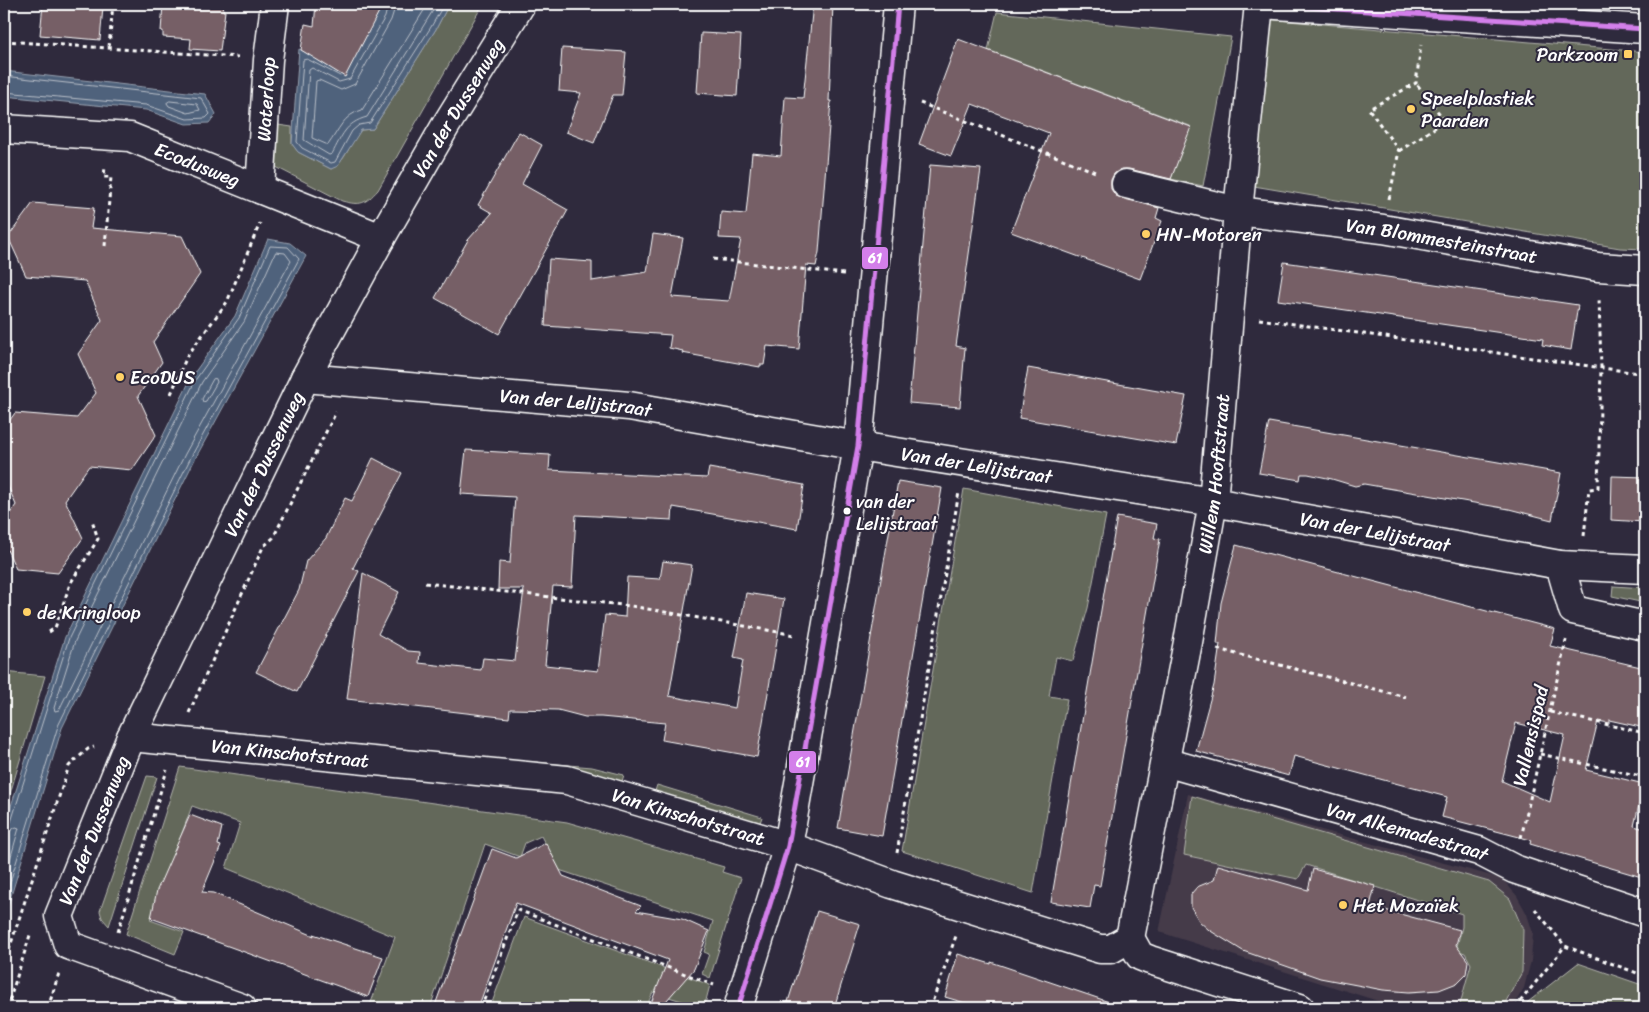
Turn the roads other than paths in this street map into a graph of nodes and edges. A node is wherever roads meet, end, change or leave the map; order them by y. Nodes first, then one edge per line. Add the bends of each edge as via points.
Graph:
1 (522, 4) edge
2 (898, 4) edge
3 (1260, 4) edge
4 (277, 6) edge
5 (1645, 30) edge
6 (4, 129) edge
7 (1126, 184) road end
8 (266, 192) junction
9 (1238, 211) junction
10 (381, 238) junction
11 (1645, 270) edge
12 (305, 378) junction
13 (858, 446) junction
14 (1213, 502) junction
15 (1571, 565) junction
16 (1645, 569) edge
17 (1645, 626) edge
18 (131, 738) junction
19 (1165, 762) junction
20 (788, 846) junction
21 (1645, 913) edge
22 (1130, 938) junction
23 (740, 1002) edge
24 (242, 1008) edge
25 (1300, 1008) edge

1 - 10 street, Van der Dussenweg via 446,125
2 - 13 street
3 - 5 street
3 - 9 street, Willem Hooftstraat
4 - 8 street, Waterloop via 268,60
6 - 8 street, Ecodusweg via 130,137
7 - 9 street, Van Blommesteinstraat
8 - 10 street, Ecodusweg
9 - 11 street, Van Blommesteinstraat via 1383,230 1598,267
9 - 14 street, Willem Hooftstraat
10 - 12 street, Van der Dussenweg
12 - 13 street, Van der Lelijstraat via 629,406
12 - 18 street, Van der Dussenweg
13 - 14 street, Van der Lelijstraat
13 - 20 street
14 - 15 street, Van der Lelijstraat
14 - 19 street, Willem Hooftstraat
15 - 16 street, Van der Lelijstraat
15 - 17 street via 1573,610
18 - 20 street, Van Kinschotstraat via 567,780
18 - 24 street, Van der Dussenweg via 59,916 68,945
19 - 21 street, Van Alkemadestraat via 1479,851 1514,869
19 - 22 street, Willem Hooftstraat
20 - 22 street, Van Kinschotstraat via 892,884 1100,949 1111,949
20 - 23 street
22 - 25 street via 1140,956

